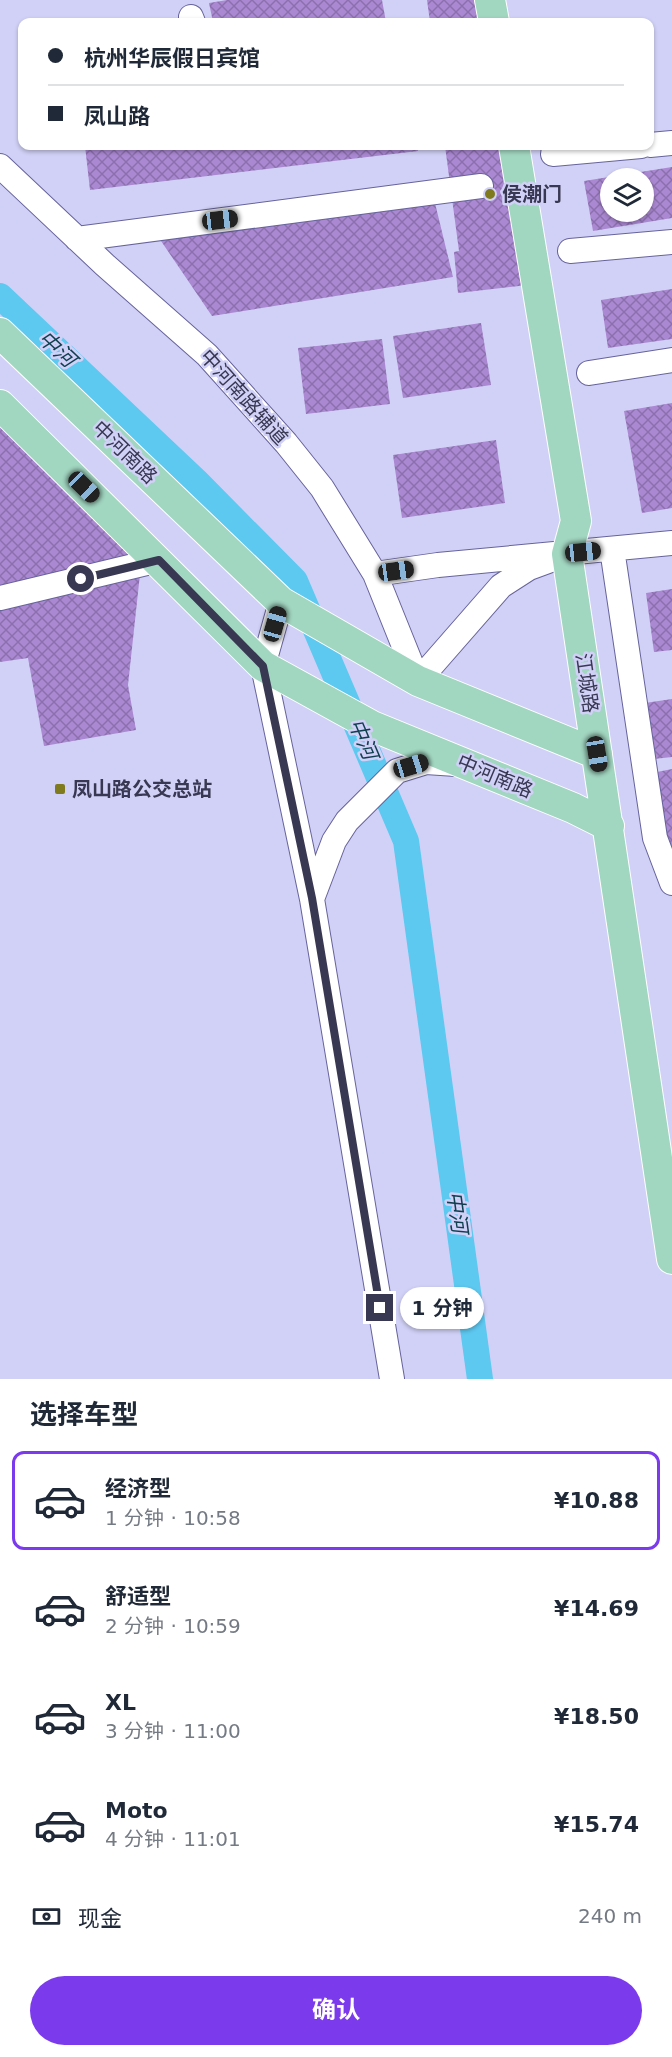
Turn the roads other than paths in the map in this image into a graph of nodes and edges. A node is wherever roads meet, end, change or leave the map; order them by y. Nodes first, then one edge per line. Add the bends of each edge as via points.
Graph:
1 (490, 0) edge
2 (493, 18) edge
3 (672, 143) edge
4 (654, 145) edge
5 (515, 150) edge
6 (598, 150) edge
7 (554, 154) dead end
8 (0, 166) edge
9 (481, 186) dead end
10 (77, 239) junction
11 (672, 242) edge
12 (570, 251) dead end
13 (0, 333) edge
14 (672, 360) edge
15 (589, 373) dead end
16 (0, 405) edge
17 (672, 543) edge
18 (612, 549) junction
19 (567, 554) junction
20 (159, 560) junction
21 (375, 574) junction
22 (0, 598) edge
23 (287, 606) junction
24 (263, 666) junction
25 (418, 681) junction
26 (597, 754) junction
27 (468, 765) junction
28 (609, 826) junction
29 (672, 883) edge
30 (312, 898) junction
31 (672, 1259) edge
32 (392, 1379) edge

1 - 2 main road
3 - 4 street
5 - 19 main road, 江城路 via 576,521
6 - 7 street
8 - 10 street, 中河南路辅道
9 - 10 street
10 - 21 street, 中河南路辅道 via 207,355 245,396 322,488
11 - 12 street
13 - 23 main road, 中河南路
14 - 15 street
16 - 20 main road, 中河南路
17 - 18 street
18 - 19 street
18 - 29 street via 656,838
19 - 21 street
19 - 25 street via 529,568 501,586
19 - 26 main road, 江城路
20 - 22 street
20 - 24 main road, 中河南路
21 - 25 street, 中河南路辅道
23 - 24 street
23 - 25 main road, 中河南路
24 - 27 main road, 中河南路 via 372,726
24 - 30 street
25 - 26 main road, 中河南路
26 - 28 main road, 江城路
27 - 28 main road, 中河南路
27 - 30 street via 426,762 396,771 364,801 334,841
28 - 31 main road, 江城路
30 - 32 street

